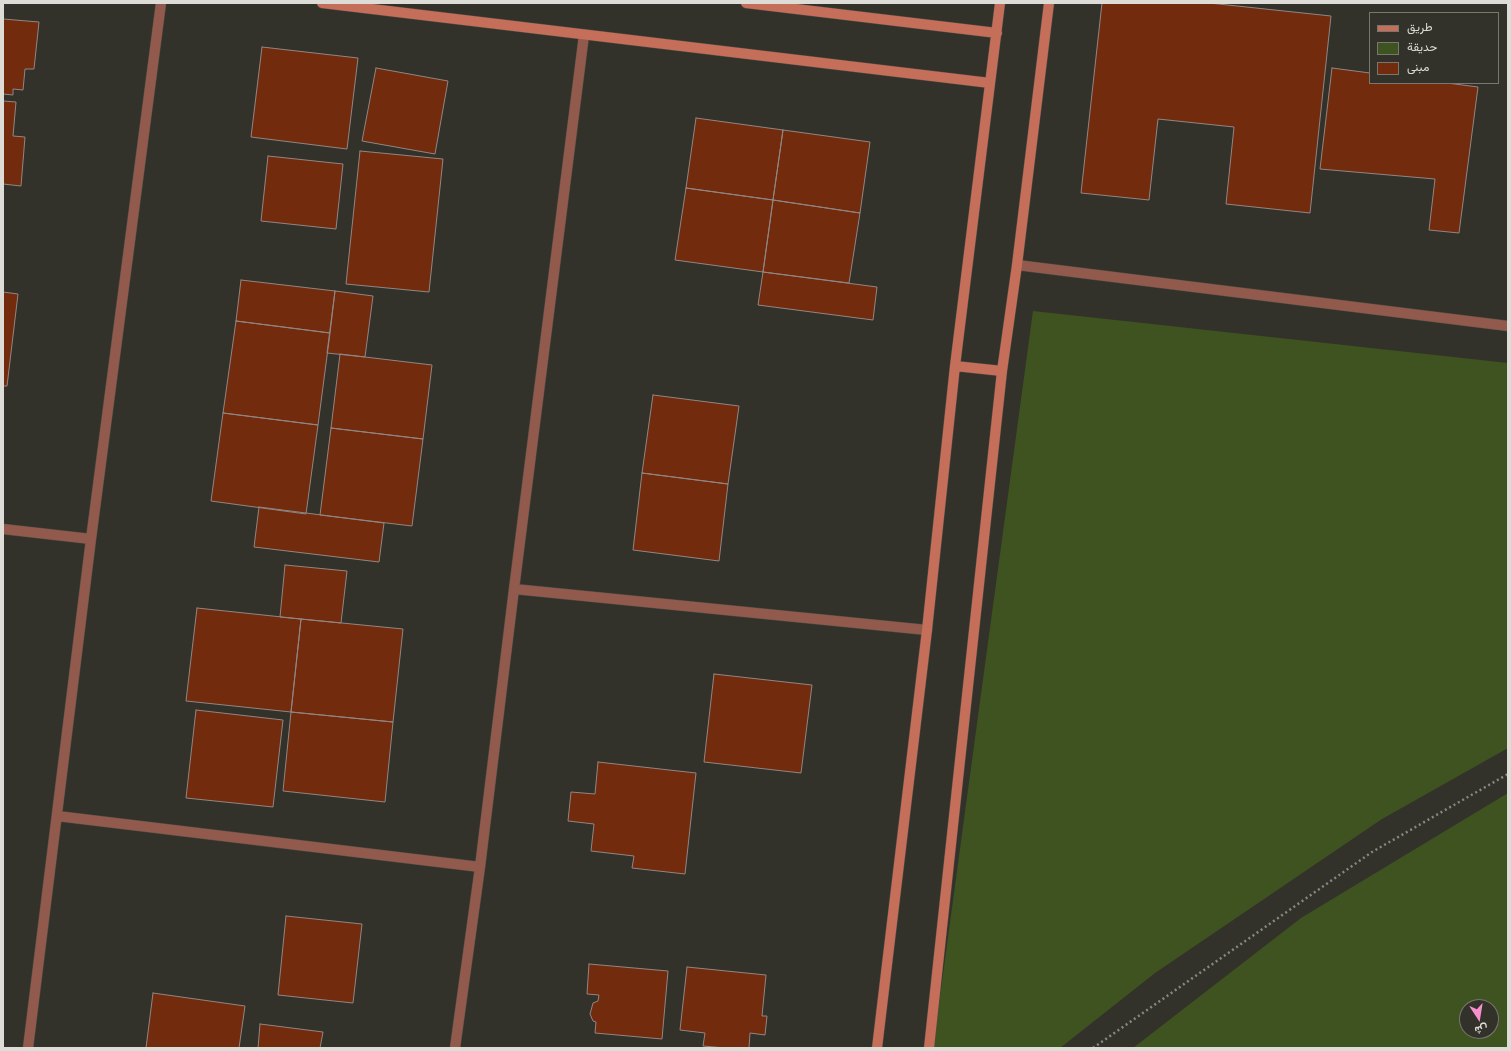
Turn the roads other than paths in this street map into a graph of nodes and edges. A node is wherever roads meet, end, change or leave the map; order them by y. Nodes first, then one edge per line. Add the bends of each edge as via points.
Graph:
1 (162, 3) edge
2 (322, 3) edge
3 (746, 3) edge
4 (1000, 3) edge
5 (1049, 3) edge
6 (374, 6) edge
7 (997, 33) junction
8 (584, 35) junction
9 (990, 83) junction
10 (1017, 265) junction
11 (1508, 326) edge
12 (955, 366) junction
13 (1002, 371) junction
14 (3, 530) edge
15 (91, 539) junction
16 (514, 589) junction
17 (927, 630) junction
18 (57, 816) junction
19 (480, 867) junction
20 (28, 1048) edge
21 (455, 1048) edge
22 (877, 1048) edge
23 (929, 1048) edge

1 - 15 street
2 - 6 street
3 - 7 street
4 - 7 street
5 - 10 street
6 - 8 street
7 - 9 street
8 - 9 street
8 - 16 street
9 - 12 street
10 - 11 street
10 - 13 street
12 - 13 street
12 - 17 street
13 - 23 street
14 - 15 street
15 - 18 street
16 - 17 street
16 - 19 street
17 - 22 street
18 - 19 street
18 - 20 street
19 - 21 street

